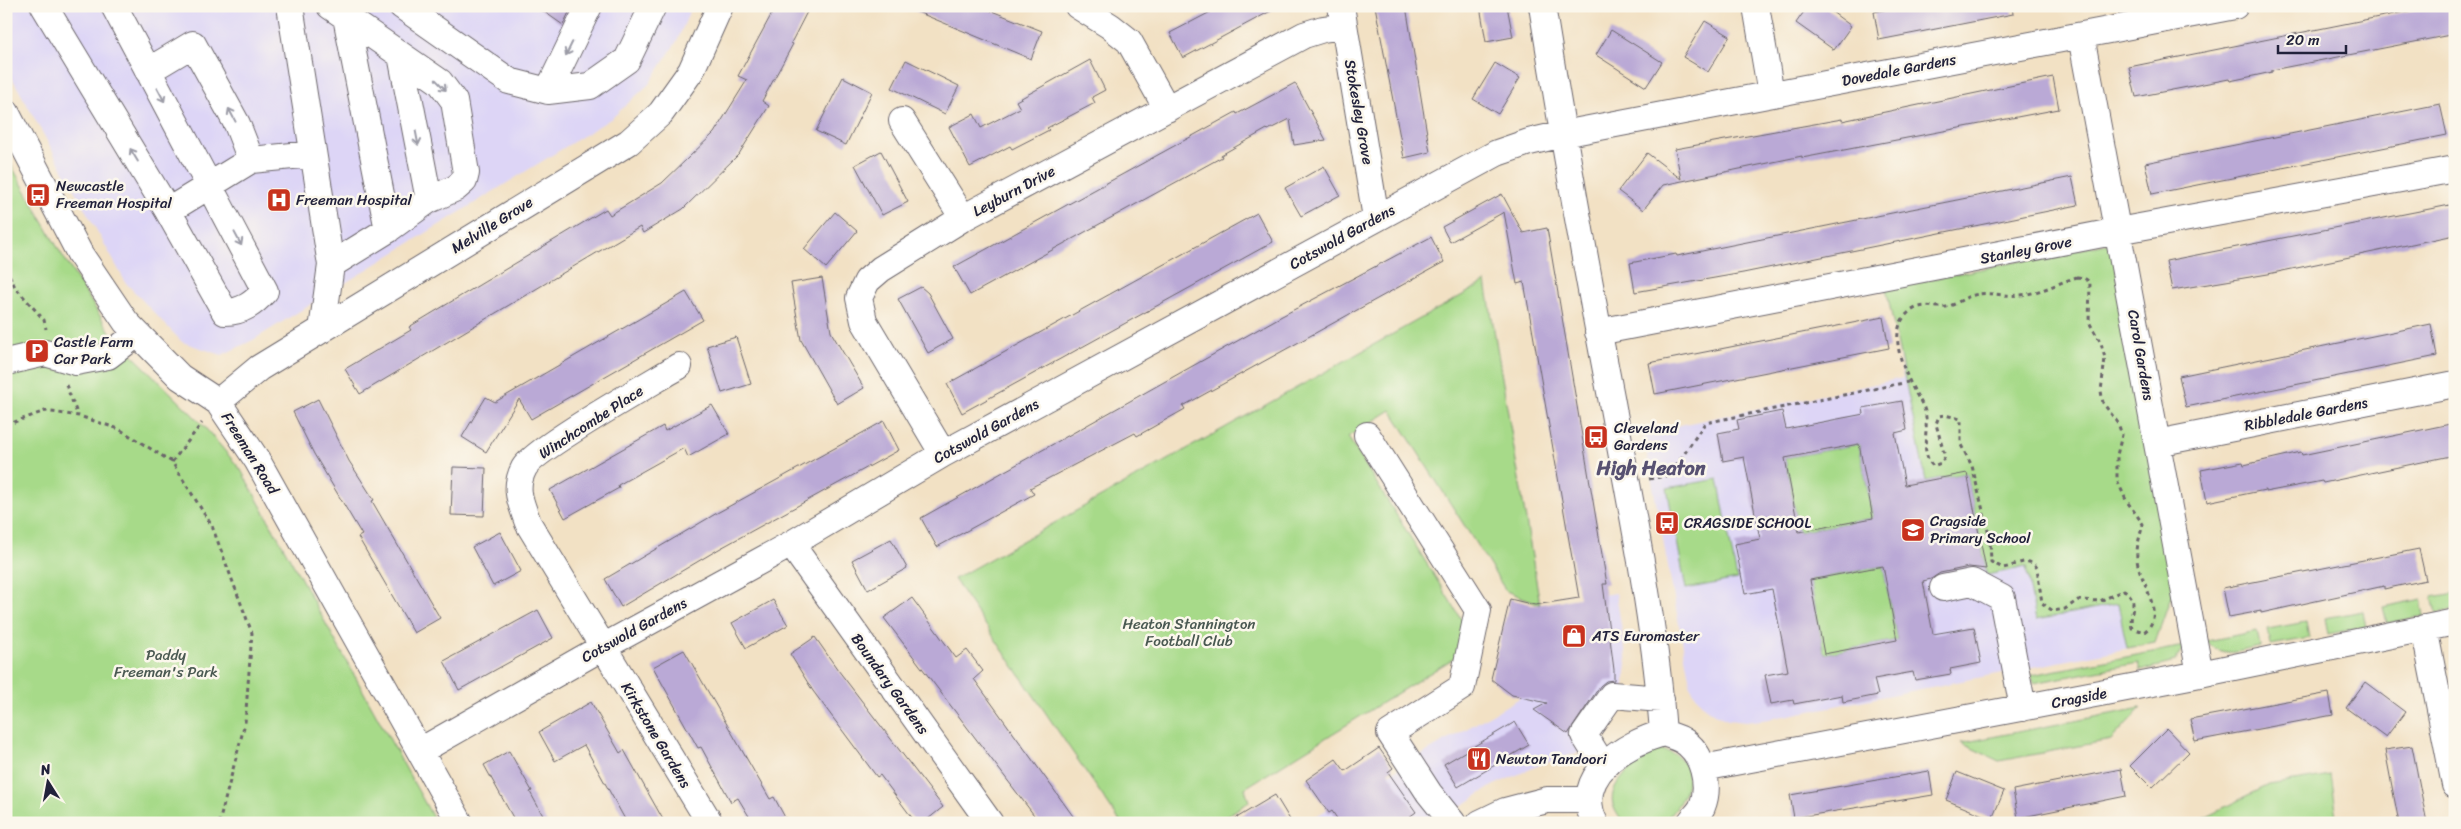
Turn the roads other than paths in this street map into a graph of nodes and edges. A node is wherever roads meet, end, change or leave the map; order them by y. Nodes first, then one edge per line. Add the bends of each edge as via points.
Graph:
1 (44, 6) edge
2 (114, 6) edge
3 (290, 6) edge
4 (402, 6) edge
5 (589, 6) edge
6 (653, 6) edge
7 (720, 6) edge
8 (1078, 6) edge
9 (1542, 6) edge
10 (1756, 6) edge
11 (2235, 6) edge
12 (338, 12) edge
13 (1342, 16) edge
14 (2081, 36) junction
15 (401, 55) junction
16 (148, 71) junction
17 (548, 91) junction
18 (1771, 94) junction
19 (1168, 108) junction
20 (6, 112) edge
21 (902, 121) dead end
22 (1563, 134) junction
23 (313, 154) junction
24 (251, 160) junction
25 (2455, 169) edge
26 (210, 186) junction
27 (429, 200) junction
28 (168, 211) junction
29 (963, 218) junction
30 (1376, 218) junction
31 (388, 230) junction
32 (2118, 231) junction
33 (331, 265) junction
34 (322, 330) junction
35 (1598, 332) junction
36 (137, 334) junction
37 (6, 362) edge
38 (679, 366) dead end
39 (2455, 384) edge
40 (218, 402) junction
41 (1367, 435) dead end
42 (2157, 443) junction
43 (944, 454) junction
44 (791, 544) junction
45 (1943, 588) dead end
46 (2455, 622) edge
47 (2424, 628) junction
48 (603, 647) junction
49 (2200, 674) junction
50 (1661, 699) junction
51 (2024, 708) junction
52 (1663, 733) junction
53 (420, 751) junction
54 (1604, 767) junction
55 (1703, 768) junction
56 (2455, 785) edge
57 (1591, 812) edge
58 (460, 823) edge
59 (710, 823) edge
60 (990, 823) edge
61 (1453, 823) edge
62 (1480, 823) edge
63 (1690, 823) edge

28 -> 1 street
2 - 16 street
3 - 23 street
4 - 17 street via 509,81
5 -> 17 street
6 - 17 street via 627,60 590,86
7 - 34 street, Melville Grove via 691,71 662,113 628,142
8 - 19 street via 1129,41
9 - 22 street
10 - 18 street
11 - 14 street, Dovedale Gardens
12 - 15 street
12 - 31 street
13 - 19 street, Leyburn Drive via 1323,29 1304,35
13 - 30 street, Stokesley Grove
14 - 18 street, Dovedale Gardens
14 - 32 street, Carol Gardens
15 -> 27 street
15 -> 27 street via 440,82 454,101 466,173 464,181
24 -> 16 street via 237,124 193,44
16 -> 26 street
18 - 22 street, Dovedale Gardens
19 - 29 street, Leyburn Drive
20 - 36 street, Freeman Road via 80,254
21 - 29 street
22 - 30 street, Cotswold Gardens via 1497,154
22 - 35 street
23 - 24 street
23 - 33 street
24 - 26 street
25 - 32 street, Stanley Grove
26 - 28 street
26 -> 28 street via 266,291 253,304 236,312 225,312
27 - 31 street
29 - 43 street, Leyburn Drive via 881,269 867,281 859,298 864,321
30 - 43 street, Cotswold Gardens
31 - 33 street
32 - 35 street, Stanley Grove
32 - 42 street, Carol Gardens
33 - 34 street
34 - 40 street, Melville Grove via 260,368
35 - 50 street via 1627,482
36 - 37 street via 108,356 76,362 45,353
36 - 40 street, Freeman Road via 180,377
38 - 48 street, Winchcombe Place via 547,448 525,466 517,492 528,523
39 - 42 street, Ribbledale Gardens
40 - 53 street, Freeman Road via 257,460
41 - 61 street via 1478,610 1462,687 1390,733
42 - 49 street, Carol Gardens
43 - 44 street, Cotswold Gardens
44 - 48 street, Cotswold Gardens
44 - 60 street, Boundary Gardens
45 - 51 street via 1972,582 2002,598
46 - 47 street, Cragside
47 - 49 street, Cragside
47 - 56 street
48 - 53 street, Cotswold Gardens
48 - 59 street, Kirkstone Gardens
49 - 51 street, Cragside
50 - 52 street
50 - 54 street via 1612,695 1584,735
51 - 55 street, Cragside
52 - 54 street via 1633,744
52 - 55 street via 1682,740 1696,752
53 - 58 street, Freeman Road
54 - 57 street via 1592,782
55 - 63 street via 1706,791 1701,808
57 - 62 street via 1547,800 1505,811

